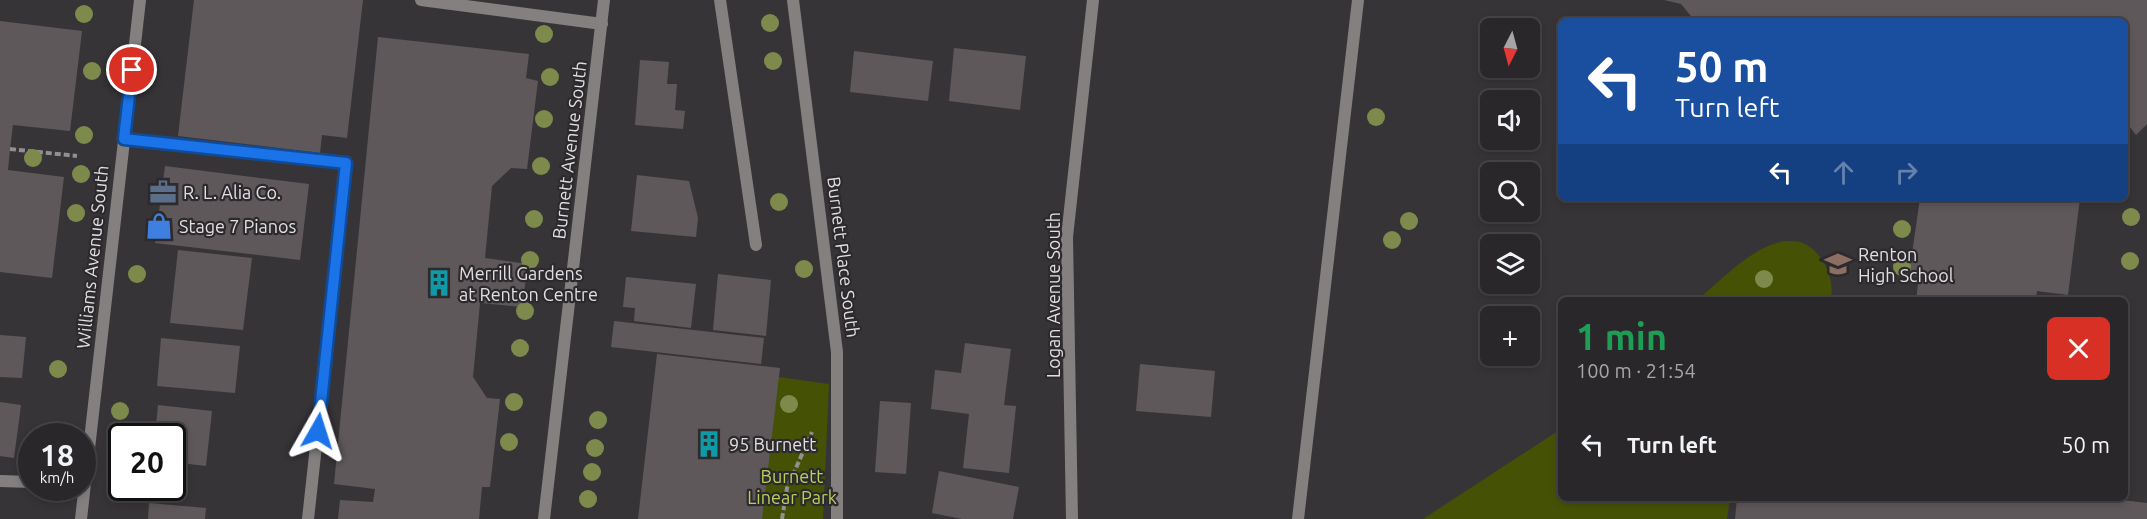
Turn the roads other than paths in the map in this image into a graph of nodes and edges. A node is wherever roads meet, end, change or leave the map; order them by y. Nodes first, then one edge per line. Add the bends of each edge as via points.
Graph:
1 (140, 0) edge
2 (421, 0) edge
3 (604, 0) edge
4 (720, 0) edge
5 (793, 0) edge
6 (1093, 0) edge
7 (1358, 0) edge
8 (602, 24) junction
9 (124, 139) junction
10 (756, 245) dead end
11 (90, 423) edge
12 (0, 481) edge
13 (18, 482) edge
14 (82, 501) edge
15 (81, 519) edge
16 (308, 519) edge
17 (544, 519) edge
18 (837, 519) edge
19 (1072, 519) edge
20 (1298, 519) edge

1 - 9 street, Williams Avenue South
2 - 8 street
3 - 8 street, Burnett Avenue South
4 - 10 street
5 - 18 street, Burnett Place South via 837,352
6 - 19 street, Logan Avenue South via 1067,237
7 - 20 street
8 - 17 street, Burnett Avenue South
9 - 11 street, Williams Avenue South
9 - 16 street via 346,163
12 - 13 street
14 - 15 street, Williams Avenue South

